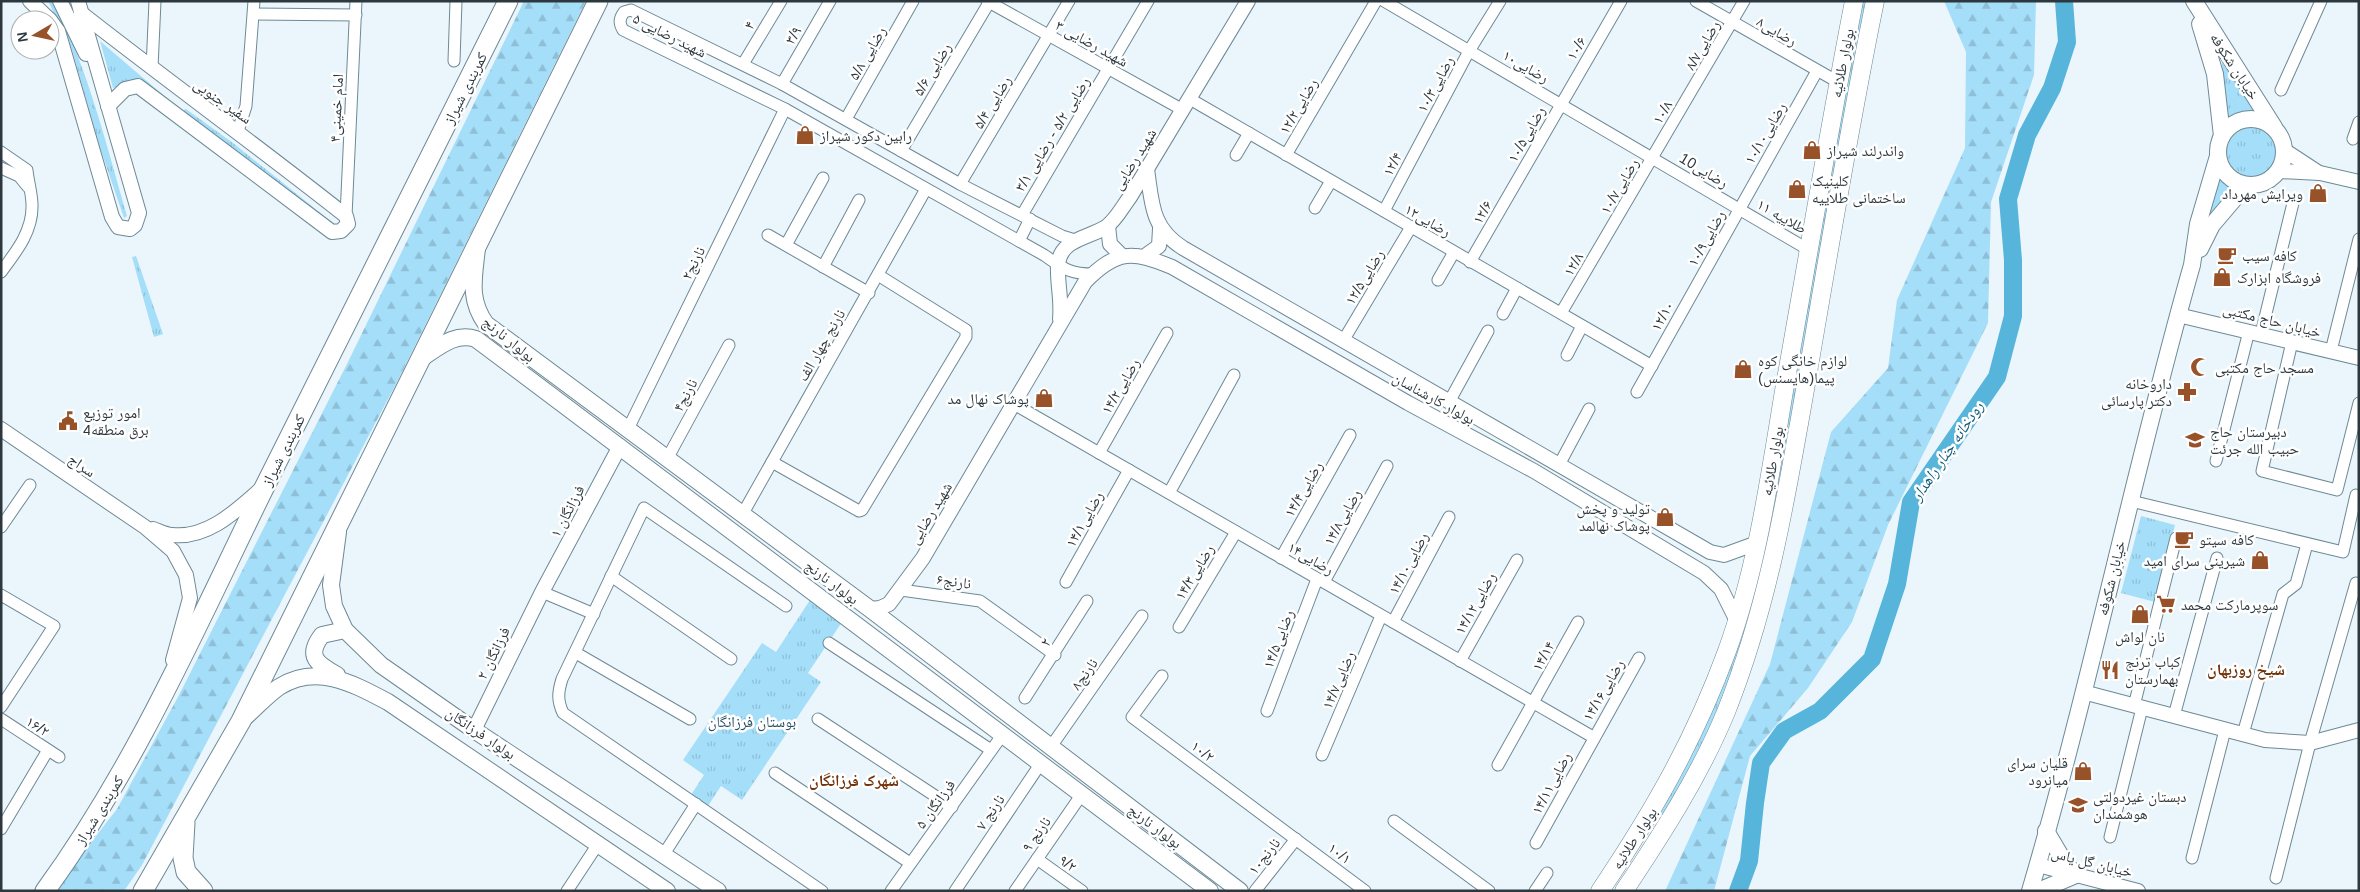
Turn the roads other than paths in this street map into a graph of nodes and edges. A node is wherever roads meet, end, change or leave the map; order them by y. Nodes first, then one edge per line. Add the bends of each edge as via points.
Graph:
1 (30, 1) edge
2 (60, 1) edge
3 (155, 1) edge
4 (254, 1) edge
5 (356, 1) edge
6 (456, 1) edge
7 (508, 1) edge
8 (598, 1) edge
9 (780, 1) edge
10 (830, 1) edge
11 (913, 1) edge
12 (1069, 1) edge
13 (1148, 1) edge
14 (1248, 1) edge
15 (1376, 1) edge
16 (1384, 1) edge
17 (1500, 1) edge
18 (1621, 1) edge
19 (1696, 1) edge
20 (1744, 1) edge
21 (1854, 1) edge
22 (1875, 1) edge
23 (2192, 1) edge
24 (2321, 1) edge
25 (989, 2) edge
26 (80, 7) edge
27 (39, 10) edge
28 (254, 14) junction
29 (356, 15) junction
30 (1733, 22) junction
31 (1049, 36) junction
32 (60, 38) edge
33 (1469, 51) junction
34 (454, 61) dead end
35 (743, 64) junction
36 (152, 68) junction
37 (1109, 69) junction
38 (1817, 72) junction
39 (1697, 82) joint
40 (1838, 82) junction
41 (101, 84) junction
42 (782, 84) junction
43 (2281, 90) dead end
44 (183, 93) junction
45 (1560, 103) junction
46 (1186, 105) junction
47 (108, 106) junction
48 (785, 109) junction
49 (169, 110) junction
50 (846, 119) junction
51 (2359, 122) edge
52 (238, 131) junction
53 (1427, 131) joint
54 (2277, 131) junction
55 (1249, 133) junction
56 (2222, 136) junction
57 (2353, 138) dead end
58 (2284, 150) junction
59 (901, 151) junction
60 (1, 152) edge
61 (1236, 155) dead end
62 (1286, 155) junction
63 (2218, 156) junction
64 (1653, 157) junction
65 (1, 168) edge
66 (1148, 169) junction
67 (2279, 171) junction
68 (2320, 173) junction
69 (822, 178) dead end
70 (1519, 178) joint
71 (1331, 181) junction
72 (2359, 182) edge
73 (960, 184) junction
74 (2246, 185) junction
75 (28, 187) junction
76 (926, 189) junction
77 (1130, 197) junction
78 (859, 200) dead end
79 (2293, 203) dead end
80 (1152, 207) junction
81 (1316, 208) dead end
82 (1739, 209) junction
83 (1384, 211) junction
84 (346, 216) junction
85 (1026, 217) junction
86 (1108, 226) junction
87 (1411, 227) junction
88 (1160, 229) junction
89 (1611, 229) joint
90 (768, 235) dead end
91 (2359, 239) edge
92 (1075, 240) junction
93 (1019, 241) junction
94 (786, 245) junction
95 (477, 248) junction
96 (1183, 248) junction
97 (1809, 250) junction
98 (1454, 252) junction
99 (1122, 256) junction
100 (1145, 256) junction
101 (1470, 262) junction
102 (1058, 265) junction
103 (2192, 265) junction
104 (823, 267) junction
105 (1172, 267) junction
106 (1, 272) edge
107 (1093, 274) junction
108 (878, 276) junction
109 (1438, 280) dead end
110 (1699, 281) joint
111 (1517, 288) junction
112 (868, 293) junction
113 (1561, 313) junction
114 (1503, 314) dead end
115 (2178, 315) junction
116 (1060, 322) junction
117 (486, 324) junction
118 (1582, 326) junction
119 (1488, 331) dead end
120 (2255, 332) junction
121 (1168, 333) dead end
122 (476, 339) junction
123 (1343, 342) junction
124 (2292, 342) junction
125 (729, 345) dead end
126 (2331, 351) junction
127 (1566, 355) dead end
128 (422, 358) junction
129 (2359, 358) edge
130 (1652, 366) junction
131 (1234, 375) dead end
132 (1637, 392) dead end
133 (1449, 402) junction
134 (2359, 403) edge
135 (1014, 404) junction
136 (1589, 409) dead end
137 (628, 429) junction
138 (1, 430) edge
139 (1350, 435) dead end
140 (620, 446) junction
141 (1099, 453) junction
142 (667, 458) junction
143 (2216, 461) dead end
144 (772, 462) junction
145 (1558, 465) junction
146 (1387, 466) dead end
147 (1129, 470) junction
148 (266, 484) junction
149 (30, 485) dead end
150 (1169, 493) junction
151 (2356, 495) dead end
152 (2131, 501) junction
153 (742, 515) junction
154 (1449, 517) dead end
155 (340, 519) junction
156 (145, 526) junction
157 (1, 527) edge
158 (1236, 532) junction
159 (2176, 538) dead end
160 (1757, 543) junction
161 (2307, 544) junction
162 (1710, 552) junction
163 (1281, 558) junction
164 (2217, 558) dead end
165 (1517, 560) dead end
166 (1705, 574) junction
167 (611, 576) junction
168 (1320, 580) junction
169 (1066, 582) dead end
170 (2356, 583) dead end
171 (901, 590) junction
172 (542, 592) junction
173 (1, 594) edge
174 (1087, 601) dead end
175 (786, 606) dead end
176 (870, 610) junction
177 (594, 614) junction
178 (1142, 616) dead end
179 (1381, 616) junction
180 (1737, 621) junction
181 (1393, 622) junction
182 (1578, 622) dead end
183 (1178, 627) dead end
184 (345, 630) junction
185 (829, 643) dead end
186 (576, 653) junction
187 (1055, 654) junction
188 (1639, 658) dead end
189 (731, 659) dead end
190 (1460, 661) junction
191 (1162, 676) dead end
192 (349, 682) junction
193 (2083, 692) junction
194 (1025, 698) dead end
195 (1534, 704) junction
196 (1, 707) edge
197 (2138, 707) junction
198 (1267, 711) dead end
199 (154, 715) junction
200 (2174, 716) junction
201 (1, 719) edge
202 (690, 719) dead end
203 (818, 719) dead end
204 (241, 721) junction
205 (474, 730) junction
206 (2225, 730) junction
207 (2359, 730) edge
208 (1003, 734) junction
209 (2243, 734) junction
210 (1592, 738) junction
211 (2310, 743) junction
212 (1050, 748) junction
213 (48, 750) junction
214 (991, 750) junction
215 (1322, 755) dead end
216 (59, 757) dead end
217 (1041, 764) junction
218 (1498, 765) dead end
219 (776, 773) dead end
220 (1082, 794) junction
221 (696, 804) junction
222 (952, 807) junction
223 (185, 819) junction
224 (1394, 821) dead end
225 (1, 829) edge
226 (1161, 831) junction
227 (2046, 831) junction
228 (2110, 836) dead end
229 (1296, 839) junction
230 (1536, 843) dead end
231 (598, 844) junction
232 (1150, 845) junction
233 (664, 854) junction
234 (2192, 858) dead end
235 (1037, 859) junction
236 (910, 863) junction
237 (1617, 865) junction
238 (2038, 865) junction
239 (1547, 873) dead end
240 (2076, 875) junction
241 (2276, 878) dead end
242 (1628, 884) edge
243 (45, 891) edge
244 (143, 891) edge
245 (204, 891) edge
246 (567, 891) edge
247 (667, 891) edge
248 (718, 891) edge
249 (822, 891) edge
250 (891, 891) edge
251 (955, 891) edge
252 (1015, 891) edge
253 (1082, 891) edge
254 (1210, 891) edge
255 (1240, 891) edge
256 (1255, 891) edge
257 (1365, 891) edge
258 (1489, 891) edge
259 (1535, 891) edge
260 (1600, 891) edge
261 (2030, 891) edge
262 (2038, 891) edge
263 (2138, 891) edge

1 - 27 street
2 - 41 street
3 - 36 street
4 - 28 street
5 - 29 street, امام خمینی۴
6 - 34 street
7 - 148 highway, کمربندی شیراز
8 - 95 highway
9 - 35 street, ۴
10 - 42 street, ۳/۹
11 - 50 street, رضایی ۵/۸
12 - 31 street, رضایی ۵/۴
13 - 37 street, رضایی ۵/۲ - رضایی ۳/۱
14 - 46 street, شهید رضایی
15 - 62 street, رضایی۱۲/۲
16 - 33 street, رضایی۱۰
17 - 33 street, رضایی۱۰/۳
18 - 45 street, ۱۰/۶
19 - 30 street, رضایی۸
20 - 30 street, رضایی۸/۷
21 - 40 main road, بولوار طلائیه
22 - 242 main road, بولوار طلائیه via 1778,544 1757,626 1725,712 1700,767
23 - 54 main road, خیابان شکوفه
23 - 56 main road, خیابان شکوفه via 2215,74
24 - 43 street
25 - 31 street, شهید رضایی ۳
25 - 59 street, رضایی ۵/۶
26 - 36 street, سفیر جنوبی
26 - 41 street
28 - 29 street
28 - 52 street via 246,106
29 - 84 street, امام خمینی۴
30 - 38 street, رضایی۸
30 - 39 street, رضایی۸/۷
31 - 37 street, شهید رضایی ۳
31 - 73 street, رضایی ۵/۴
32 - 47 street via 112,217 118,227 130,229 139,213
33 - 45 street, رضایی۱۰
33 - 53 street, رضایی۱۰/۳
35 - 42 street, شهید رضایی ۵
35 - 48 street, شهید رضایی ۵ via 631,10 621,17 623,30
36 - 44 street, سفیر جنوبی
37 - 46 street, شهید رضایی ۳
37 - 85 street, رضایی ۵/۲ - رضایی ۳/۱
38 - 40 street, رضایی۸
38 - 82 street, رضایی۱۰/۱۰
39 - 64 street, ۱۰/۸
40 - 97 main road, بولوار طلائیه
41 - 47 street
42 - 50 street, شهید رضایی ۵
44 - 49 street
44 - 52 street, سفیر جنوبی
45 - 64 street, رضایی۱۰
45 - 70 street, رضایی۱۰/۵
46 - 55 street, رضایی۱۲
46 - 66 street, شهید رضایی
47 - 49 street via 124,89 138,86
48 - 76 street, شهید رضایی ۵
48 - 137 street, نارنج۲
49 - 84 street via 332,232 341,231 348,224
50 - 59 street, شهید رضایی ۵
51 - 57 street
52 - 84 street, سفیر جنوبی
53 - 83 street, ۱۲/۴
54 - 56 main road via 2264,121 2247,119 2234,124
54 - 58 main road
55 - 61 street
55 - 62 street, رضایی۱۲
56 - 63 main road
58 - 67 main road
58 - 68 street
59 - 73 street, شهید رضایی ۵
60 - 75 street via 26,170
62 - 71 street, رضایی۱۲
63 - 74 main road via 2228,176
63 - 103 main road, خیابان شکوفه via 2198,224
64 - 82 street, رضایی10
64 - 89 street, رضایی۱۰/۷
65 - 75 street via 19,176
66 - 77 street, شهید رضایی
66 - 80 street, بولوار کارشناسان
67 - 68 street
67 - 74 main road via 2265,183
68 - 72 street
69 - 94 street
70 - 101 street, ۱۲/۶
71 - 81 street
71 - 83 street, رضایی۱۲
73 - 85 street, شهید رضایی ۵
74 - 103 main road, خیابان شکوفه via 2212,225
75 - 106 street via 32,203 31,223
76 - 93 street, شهید رضایی ۵
76 - 108 street, نارنج چهار الف
77 - 80 street via 1141,198
77 - 86 street, شهید رضایی
78 - 104 street
79 - 120 street
80 - 88 street, بولوار کارشناسان
82 - 97 street, طلاییه ۱۱
82 - 110 street, رضایی۱۰/۹
83 - 87 street, رضایی۱۲
85 - 92 street, شهید رضایی ۵
85 - 93 street, رضایی ۵/۲ - رضایی ۳/۱
86 - 92 street, شهید رضایی
86 - 99 street via 1110,244
87 - 98 street, رضایی۱۲
87 - 123 street, رضایی۱۲/۵
88 - 96 street, بولوار کارشناسان
88 - 100 street via 1159,246
89 - 113 street, ۱۲/۸
90 - 94 street
91 - 126 street
92 - 102 street, شهید رضایی via 1062,252
93 - 102 street, شهید رضایی ۵
94 - 104 street
95 - 117 main road, بولوار نارنج via 474,297 477,312
95 - 128 highway
96 - 105 street via 1170,253
96 - 123 street, بولوار کارشناسان
97 - 160 main road, بولوار طلائیه
98 - 101 street, رضایی۱۲
98 - 109 street
99 - 100 street, بولوار کارشناسان
99 - 107 street
100 - 105 street, بولوار کارشناسان
101 - 111 street, رضایی۱۲
102 - 107 street, شهید رضایی ۵ via 1076,274
102 - 116 street, شهید رضایی via 1062,301
103 - 115 main road, خیابان شکوفه
104 - 112 street
105 - 166 street, بولوار کارشناسان via 1408,403 1534,471
107 - 116 street, شهید رضایی
108 - 112 street, نارنج چهار الف
108 - 144 street via 966,330 966,337 862,510
110 - 130 street, ۱۲/۱۰
111 - 113 street, رضایی۱۲
111 - 114 street
112 - 144 street, نارنج چهار الف
113 - 118 street, رضایی۱۲
115 - 120 street, خیابان حاج مکتبی
115 - 152 main road, خیابان شکوفه
116 - 135 street, شهید رضایی
117 - 122 main road via 476,326
117 - 137 main road, بولوار نارنج
118 - 127 street
118 - 130 street, رضایی۱۲
119 - 133 street
120 - 124 street, خیابان حاج مکتبی
120 - 143 street
121 - 141 street, رضایی۱۴/۲
122 - 128 main road, بولوار نارنج via 467,336 450,340
122 - 140 main road, بولوار نارنج
123 - 133 street, بولوار کارشناسان
124 - 126 street, خیابان حاج مکتبی
124 - 134 street via 2262,471 2337,490
125 - 142 street, نارنج۴
126 - 129 street, خیابان حاج مکتبی
128 - 155 highway
130 - 132 street, ۱۲/۱۰
131 - 150 street
133 - 145 street, بولوار کارشناسان
135 - 141 street, رضایی۱۴
135 - 171 street, شهید رضایی
136 - 145 street
137 - 142 main road, بولوار نارنج
138 - 156 street, سراج
139 - 163 street, رضایی۱۴/۴
140 - 172 street, فرزانگان ۱
140 - 208 main road, بولوار نارنج
141 - 147 street, رضایی۱۴
142 - 153 main road, بولوار نارنج
144 - 153 street, نارنج چهار الف
145 - 162 street, بولوار کارشناسان
146 - 168 street, رضایی۱۴/۸
147 - 150 street, رضایی۱۴
147 - 169 street, ۱۴/۱رضایی
148 - 156 street via 227,518 208,529 172,536
148 - 199 highway, کمربندی شیراز
149 - 157 street
150 - 158 street, رضایی۱۴
151 - 161 street via 2343,552
152 - 161 street
152 - 193 main road, خیابان شکوفه
153 - 176 main road, بولوار نارنج
154 - 181 street, رضایی۱۴/۱۰
155 - 184 main road, بولوار فرزانگان via 330,586 334,606
155 - 204 highway
156 - 199 street via 163,540 179,561 190,598
158 - 163 street, رضایی۱۴
158 - 183 street, رضایی۱۴/۳
159 - 197 street
160 - 162 street via 1724,554
160 - 180 main road, بولوار طلائیه
161 - 209 street via 2296,584 2283,594
162 - 166 street via 1718,561 1715,568
163 - 168 street, رضایی۱۴
164 - 200 street
165 - 190 street, رضایی۱۴/۱۲
166 - 180 street, بولوار کارشناسان via 1721,589
167 - 175 street via 644,508
167 - 177 street
167 - 189 street
168 - 179 street, رضایی۱۴
168 - 198 street, رضایی۱۴/۵
170 - 211 street
171 - 176 street via 889,604
171 - 187 street, نارنج۶ via 980,601
172 - 177 street
172 - 205 street, فرزانگان ۲
173 - 196 street via 54,626
174 - 187 street, ۲
176 - 212 main road, بولوار نارنج
177 - 186 street
178 - 212 street, نارنج۸
179 - 181 street, رضایی۱۴
179 - 215 street, رضایی۱۴/۷
180 - 237 main road, بولوار طلائیه via 1682,757
181 - 190 street, رضایی۱۴
182 - 195 street, ۱۴/۱۴
184 - 192 main road via 322,635 313,652 321,666
184 - 205 main road, بولوار فرزانگان via 381,665
185 - 214 street
186 - 202 street
186 - 221 street via 558,693 563,713
187 - 194 street, ۲
188 - 210 street, رضایی۱۴/۱۶
190 - 195 street, رضایی۱۴
191 - 229 street, ۱۰/۲ via 1132,717
192 - 204 main road, بولوار فرزانگان via 319,675 301,678 280,687
192 - 231 main road, بولوار فرزانگان via 388,702
193 - 197 street
193 - 227 main road, خیابان شکوفه
195 - 210 street, رضایی۱۴
195 - 218 street, ۱۴/۱۴
197 - 200 street
197 - 228 street
199 - 243 highway, کمربندی شیراز via 113,789
200 - 206 street
201 - 213 street, ۱۶/۲
203 - 222 street
204 - 223 highway
205 - 233 main road, بولوار فرزانگان
206 - 209 street
206 - 234 street
207 - 211 street
208 - 214 street, فرزانگان ۵
208 - 217 main road, بولوار نارنج
209 - 211 street via 2265,740
210 - 230 street, رضایی۱۴/۱۱
211 - 241 street
212 - 226 main road, بولوار نارنج
213 - 216 street, ۱۶/۲
213 - 225 street
214 - 222 street, فرزانگان ۵
217 - 220 main road, بولوار نارنج
217 - 251 street, نارنج ۷
219 - 236 street
220 - 232 main road, بولوار نارنج
220 - 235 street, نارنج ۹
221 - 233 street
221 - 249 street
222 - 236 street, فرزانگان ۵
223 - 244 highway
223 - 245 highway via 183,858 186,872
224 - 258 street
226 - 232 main road
226 - 255 main road, بولوار نارنج
227 - 238 main road, خیابان شکوفه
227 - 240 main road via 2064,863
229 - 256 street, نارنج۱۰
229 - 257 street, ۱۰/۱
231 - 246 street
231 - 247 main road, بولوار فرزانگان
232 - 254 main road, بولوار نارنج
233 - 248 main road, بولوار فرزانگان
235 - 252 street, نارنج ۹
235 - 253 street, ۹/۲
236 - 250 street, فرزانگان ۵
237 - 242 main road
237 - 260 main road, بولوار طلائیه
238 - 240 street, خیابان گل یاس
238 - 261 main road, خیابان شکوفه
239 - 259 street
240 - 262 main road
240 - 263 street, خیابان گل یاس

